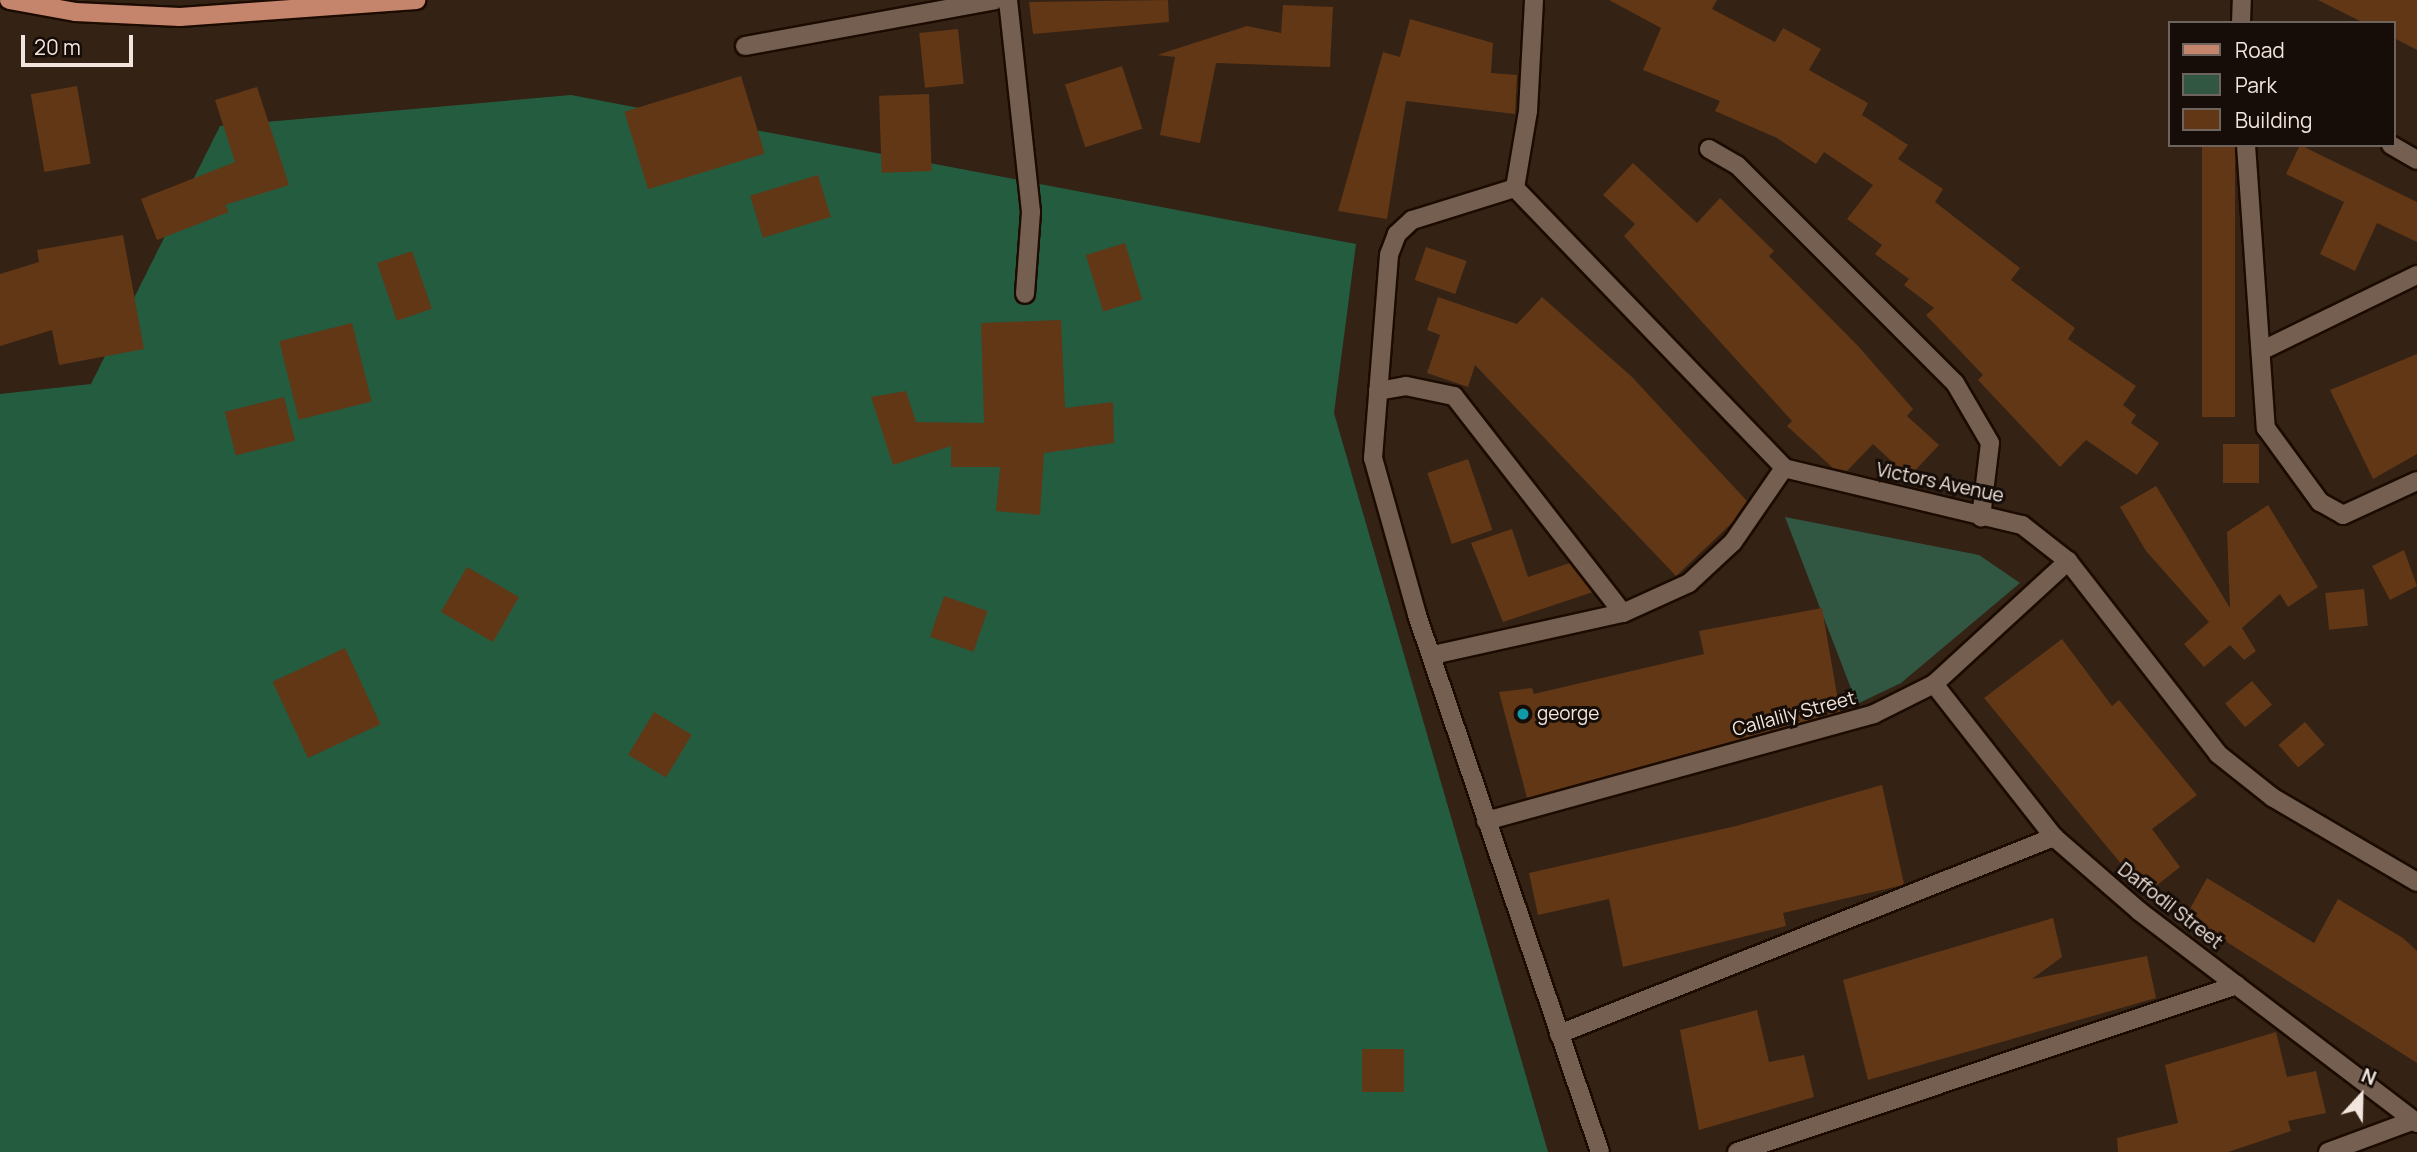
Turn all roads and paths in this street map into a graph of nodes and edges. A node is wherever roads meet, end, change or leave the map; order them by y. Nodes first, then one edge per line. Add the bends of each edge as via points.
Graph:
1 (9, 0) edge
2 (416, 0) edge
3 (995, 0) edge
4 (1008, 0) edge
5 (1534, 0) edge
6 (2242, 0) edge
7 (2241, 21) edge
8 (745, 46) dead end
9 (2246, 147) edge
10 (2394, 147) edge
11 (1709, 149) dead end
12 (2417, 160) edge
13 (1515, 188) junction
14 (2417, 275) edge
15 (1025, 294) dead end
16 (2261, 351) junction
17 (1378, 391) junction
18 (1784, 468) junction
19 (2417, 481) edge
20 (1981, 517) junction
21 (2068, 561) junction
22 (1623, 613) junction
23 (1433, 654) junction
24 (1934, 684) junction
25 (1486, 821) junction
26 (2053, 837) junction
27 (2417, 881) edge
28 (2237, 985) junction
29 (1559, 1034) junction
30 (2415, 1122) edge
31 (1600, 1152) edge
32 (1737, 1152) edge
33 (2328, 1152) edge

1 - 2 main road via 75,12 180,17
3 - 8 street
4 - 15 street via 1031,212
5 - 13 street via 1528,111
6 - 7 street
9 - 16 street
10 - 12 street
11 - 20 street via 1747,175 1955,383 1990,443
13 - 17 street via 1412,220 1397,234 1389,254
13 - 18 street
14 - 16 street
16 - 19 street via 2266,428 2320,502 2343,516
17 - 22 street via 1406,386 1454,396
17 - 23 street via 1373,458
18 - 20 street, Victors Avenue
18 - 22 street via 1733,542 1689,583
20 - 21 street, Victors Avenue via 2022,525
21 - 24 street, Callalily Street
21 - 27 street, Victors Avenue via 2218,754 2272,797
22 - 23 street
23 - 25 street
24 - 25 street, Callalily Street via 1874,714
24 - 26 street, Daffodil Street
25 - 29 street
26 - 28 street, Daffodil Street
26 - 29 street
28 - 30 street, Daffodil Street
28 - 32 street
29 - 31 street
30 - 33 street

